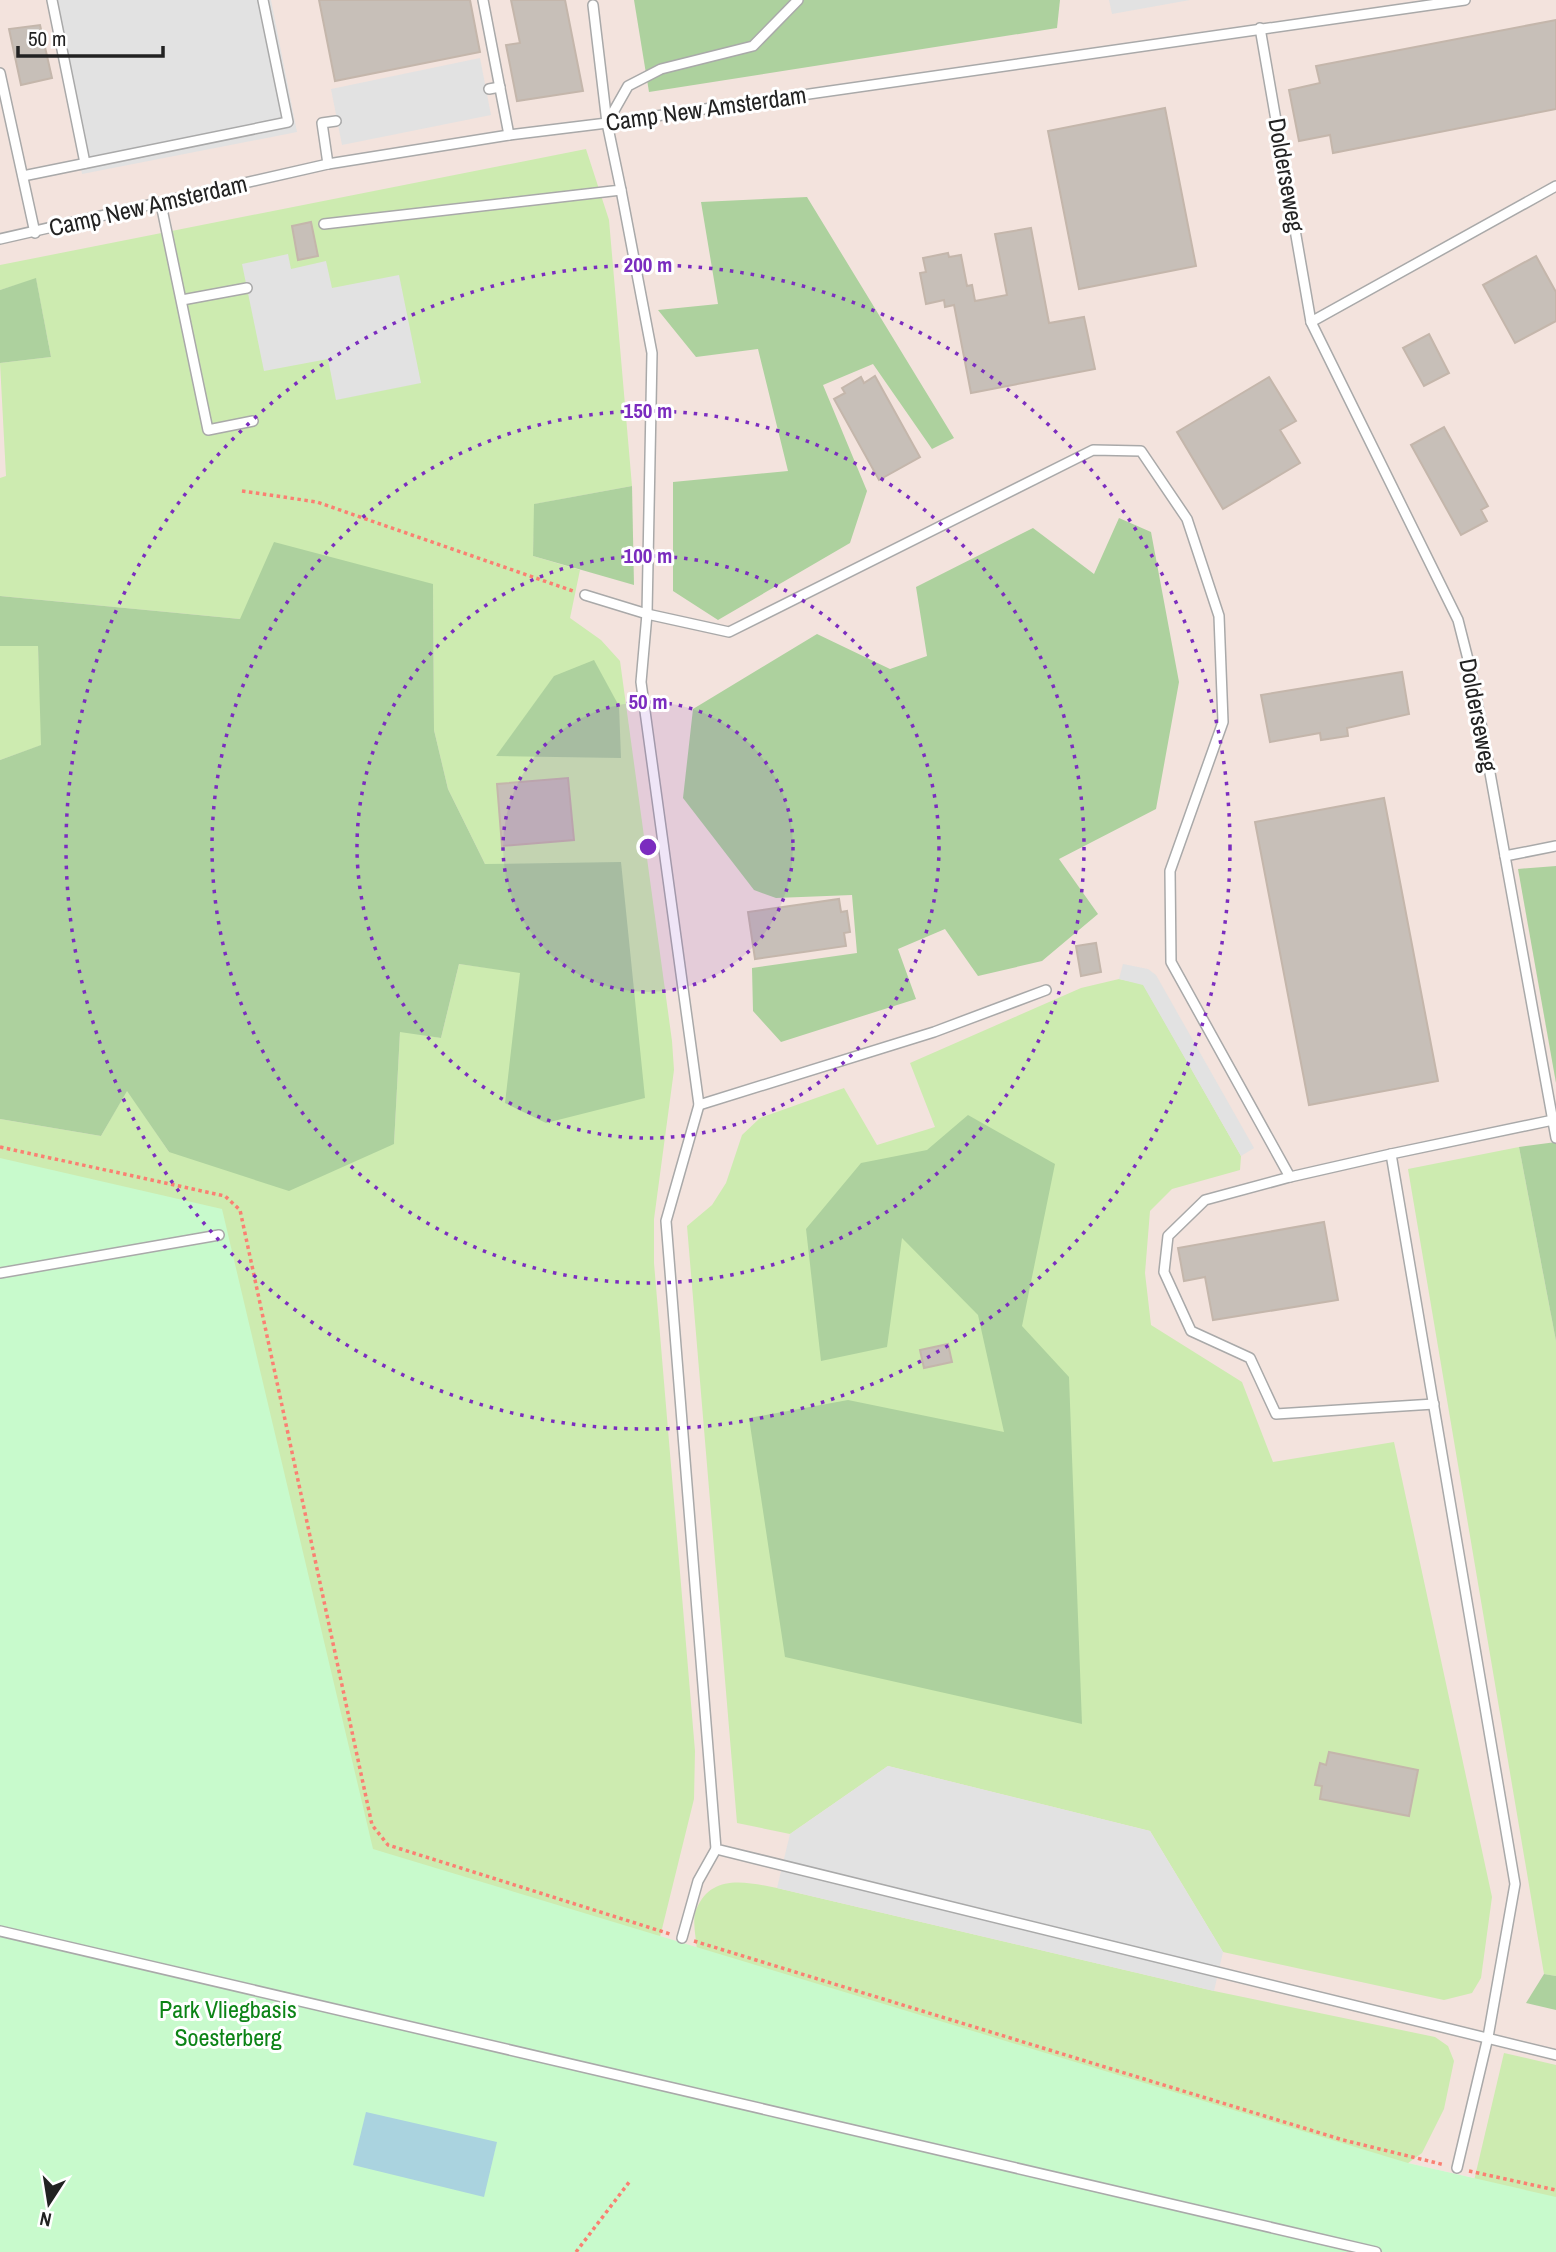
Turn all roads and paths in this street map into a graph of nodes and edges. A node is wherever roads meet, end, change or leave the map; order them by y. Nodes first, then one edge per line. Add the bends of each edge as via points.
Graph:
1 (52, 0) edge
2 (263, 0) edge
3 (483, 0) edge
4 (798, 0) edge
5 (1465, 0) edge
6 (1417, 3) edge
7 (593, 5) dead end
8 (1260, 28) junction
9 (0, 73) edge
10 (500, 87) junction
11 (489, 89) dead end
12 (336, 121) dead end
13 (607, 123) junction
14 (509, 135) junction
15 (85, 163) junction
16 (328, 164) junction
17 (23, 176) junction
18 (1556, 186) edge
19 (621, 190) junction
20 (161, 204) junction
21 (324, 224) dead end
22 (36, 233) junction
23 (0, 239) edge
24 (247, 288) dead end
25 (182, 300) junction
26 (1311, 322) junction
27 (253, 421) dead end
28 (242, 491) dead end
29 (585, 595) joint
30 (647, 614) junction
31 (1556, 846) edge
32 (1505, 856) junction
33 (1046, 990) dead end
34 (699, 1105) junction
35 (1553, 1121) junction
36 (1556, 1138) edge
37 (0, 1147) edge
38 (1391, 1154) junction
39 (1290, 1177) junction
40 (219, 1235) dead end
41 (0, 1273) edge
42 (1434, 1404) junction
43 (716, 1849) junction
44 (0, 1931) edge
45 (682, 1938) junction
46 (1488, 2037) junction
47 (1556, 2055) edge
48 (1457, 2168) junction
49 (630, 2181) dead end
50 (1556, 2190) edge
51 (576, 2252) edge
52 (1376, 2252) edge

1 - 15 lane
2 - 15 lane via 288,122
3 - 10 lane
4 - 13 lane via 753,46 661,69 628,86
5 - 6 lane, Camp New Amsterdam
6 - 8 lane, Camp New Amsterdam
7 - 13 lane
8 - 13 lane, Camp New Amsterdam
8 - 26 lane, Dolderseweg
9 - 17 lane
10 - 11 lane
10 - 14 lane
12 - 16 lane via 322,123
13 - 14 lane, Camp New Amsterdam
13 - 19 lane
14 - 16 lane, Camp New Amsterdam
15 - 17 lane
16 - 20 lane, Camp New Amsterdam
17 - 22 lane
18 - 26 lane
19 - 21 lane
19 - 30 lane via 652,353
20 - 22 lane, Camp New Amsterdam
20 - 25 lane
22 - 23 lane, Camp New Amsterdam
24 - 25 lane
25 - 27 lane via 208,430
26 - 32 lane, Dolderseweg via 1458,620
28 - 29 path via 317,502
29 - 30 lane
30 - 34 lane via 641,682
30 - 39 lane via 729,632 1093,450 1141,451 1187,519 1219,616 1223,722 1170,871 1171,962
31 - 32 lane
32 - 35 lane, Dolderseweg
33 - 34 lane via 934,1032
34 - 43 lane via 666,1221
35 - 36 lane, Dolderseweg
35 - 38 lane
37 - 45 path via 225,1196 240,1210 372,1825 388,1845
38 - 39 lane
38 - 42 lane
39 - 42 lane via 1205,1200 1168,1236 1164,1272 1191,1331 1250,1358 1276,1414
40 - 41 lane
42 - 46 lane via 1516,1884
43 - 45 lane via 698,1881
43 - 46 lane
44 - 52 lane
45 - 48 path via 1343,2140
46 - 47 lane
46 - 48 lane
48 - 50 path
49 - 51 path

